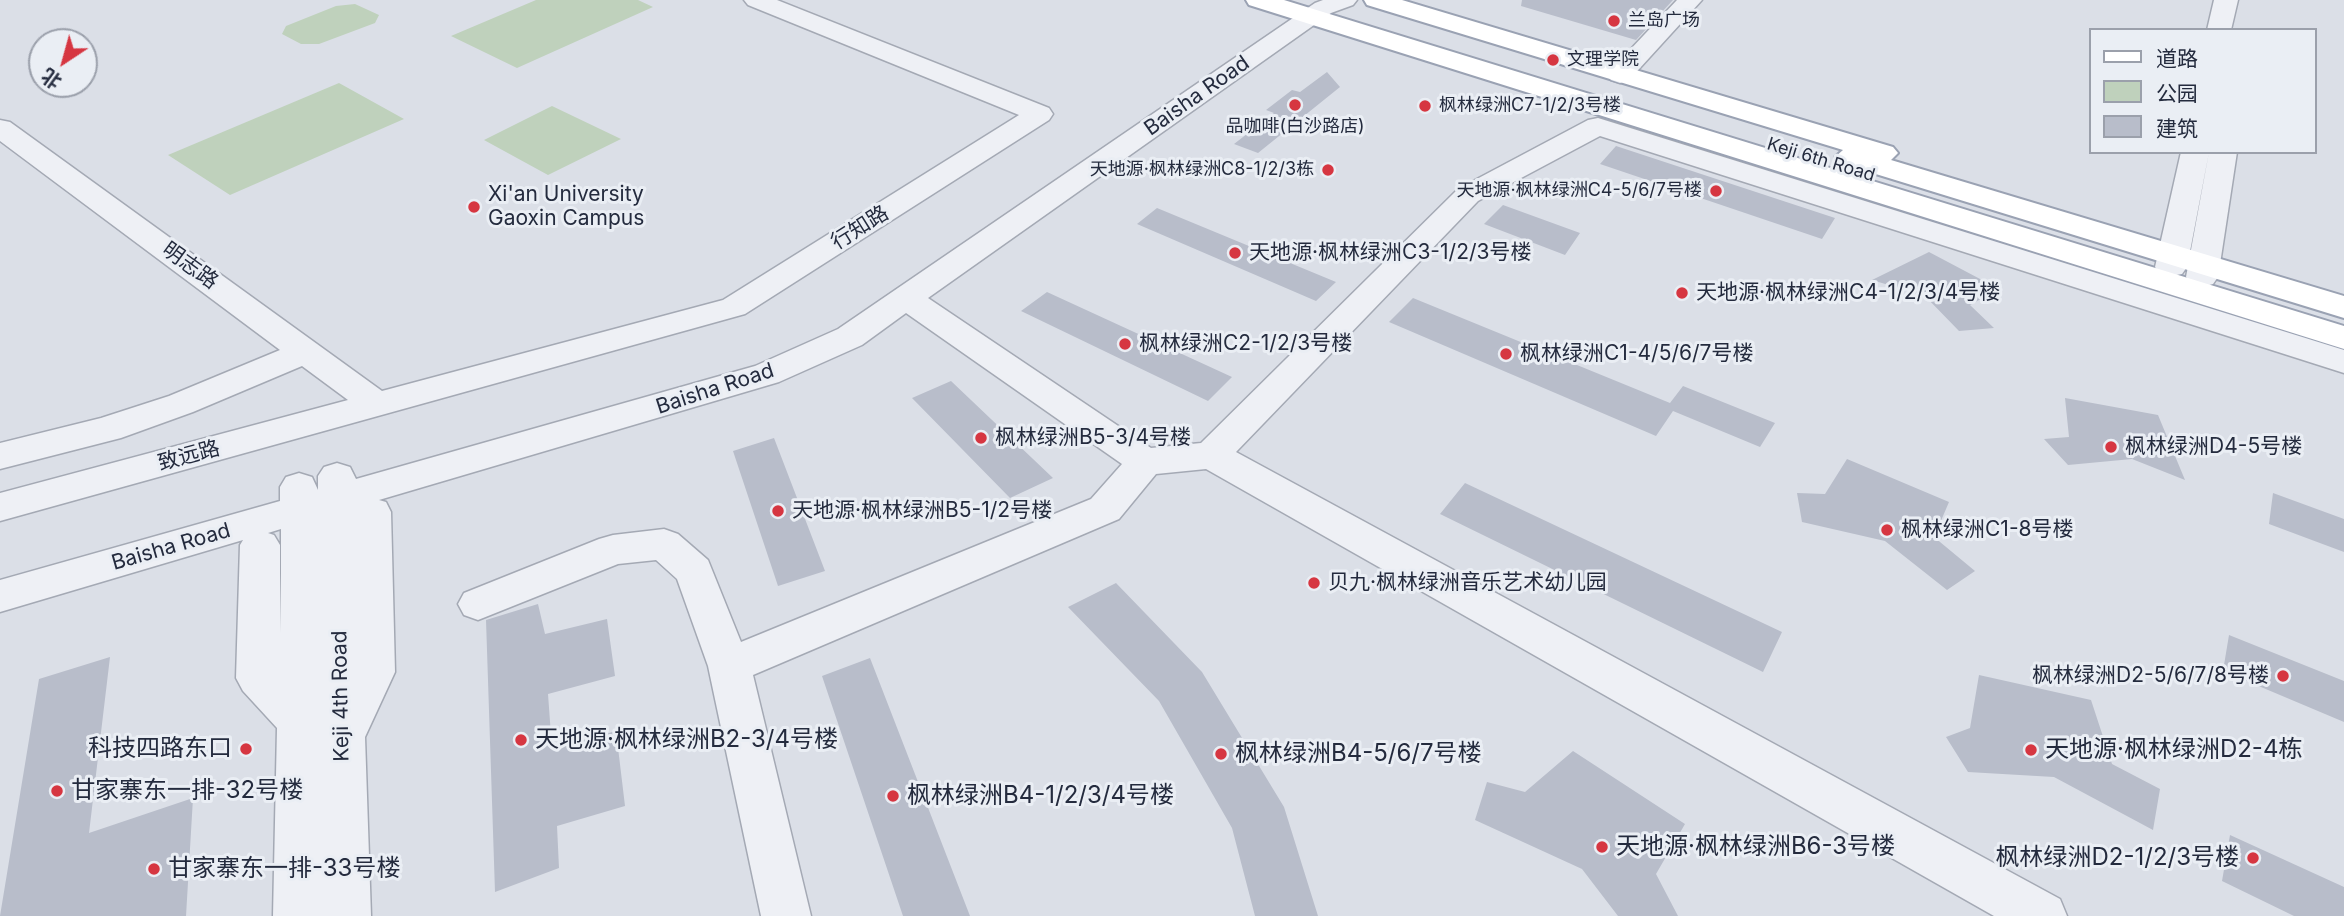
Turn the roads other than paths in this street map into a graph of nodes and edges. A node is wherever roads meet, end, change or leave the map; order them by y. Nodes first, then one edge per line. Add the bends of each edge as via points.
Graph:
1 (756, 0) edge
2 (1376, 0) edge
3 (1690, 0) edge
4 (2226, 0) edge
5 (2248, 0) edge
6 (1309, 4) edge
7 (2219, 28) edge
8 (2242, 28) edge
9 (1620, 75) junction
10 (0, 128) edge
11 (2195, 154) edge
12 (2223, 154) edge
13 (2174, 254) junction
14 (2205, 264) junction
15 (2344, 291) edge
16 (907, 299) junction
17 (2344, 307) edge
18 (2344, 321) edge
19 (2344, 338) edge
20 (305, 352) junction
21 (2344, 362) edge
22 (378, 405) junction
23 (1211, 455) junction
24 (0, 456) edge
25 (1145, 462) junction
26 (326, 506) junction
27 (0, 507) edge
28 (260, 545) junction
29 (0, 570) edge
30 (0, 596) edge
31 (478, 604) dead end
32 (0, 616) edge
33 (729, 666) junction
34 (300, 722) junction
35 (298, 916) edge
36 (346, 916) edge
37 (786, 916) edge
38 (2042, 916) edge

1 - 22 street, 行知路 via 1040,114 734,307
2 - 9 main road
3 - 9 street
4 - 7 street
5 - 8 street
6 - 13 main road, Keji 6th Road
6 - 16 street, Baisha Road
6 - 19 main road
6 - 26 street, Baisha Road via 1224,46 1175,90 848,318 761,357
9 - 13 main road
10 - 20 street, 明志路
11 - 13 street
12 - 14 street
13 - 14 main road, Keji 6th Road
14 - 15 main road
14 - 17 main road, Keji 6th Road
14 - 18 main road, Keji 6th Road
16 - 25 street
16 - 26 street, Baisha Road via 850,337 767,374 673,403 557,457
20 - 22 street, 明志路
20 - 24 street via 108,429
21 - 23 street via 1598,126 1468,195
22 - 27 street, 致远路
23 - 25 street
23 - 38 street
25 - 33 street via 1105,509
26 - 28 street
26 - 29 street, Baisha Road
26 - 30 street, Baisha Road
26 - 34 street, Keji 4th Road
26 - 36 street, Keji 4th Road via 342,738
28 - 32 street
28 - 34 street via 258,678
31 - 33 street via 612,551 664,544 694,571
33 - 37 street
34 - 35 street, Keji 4th Road

